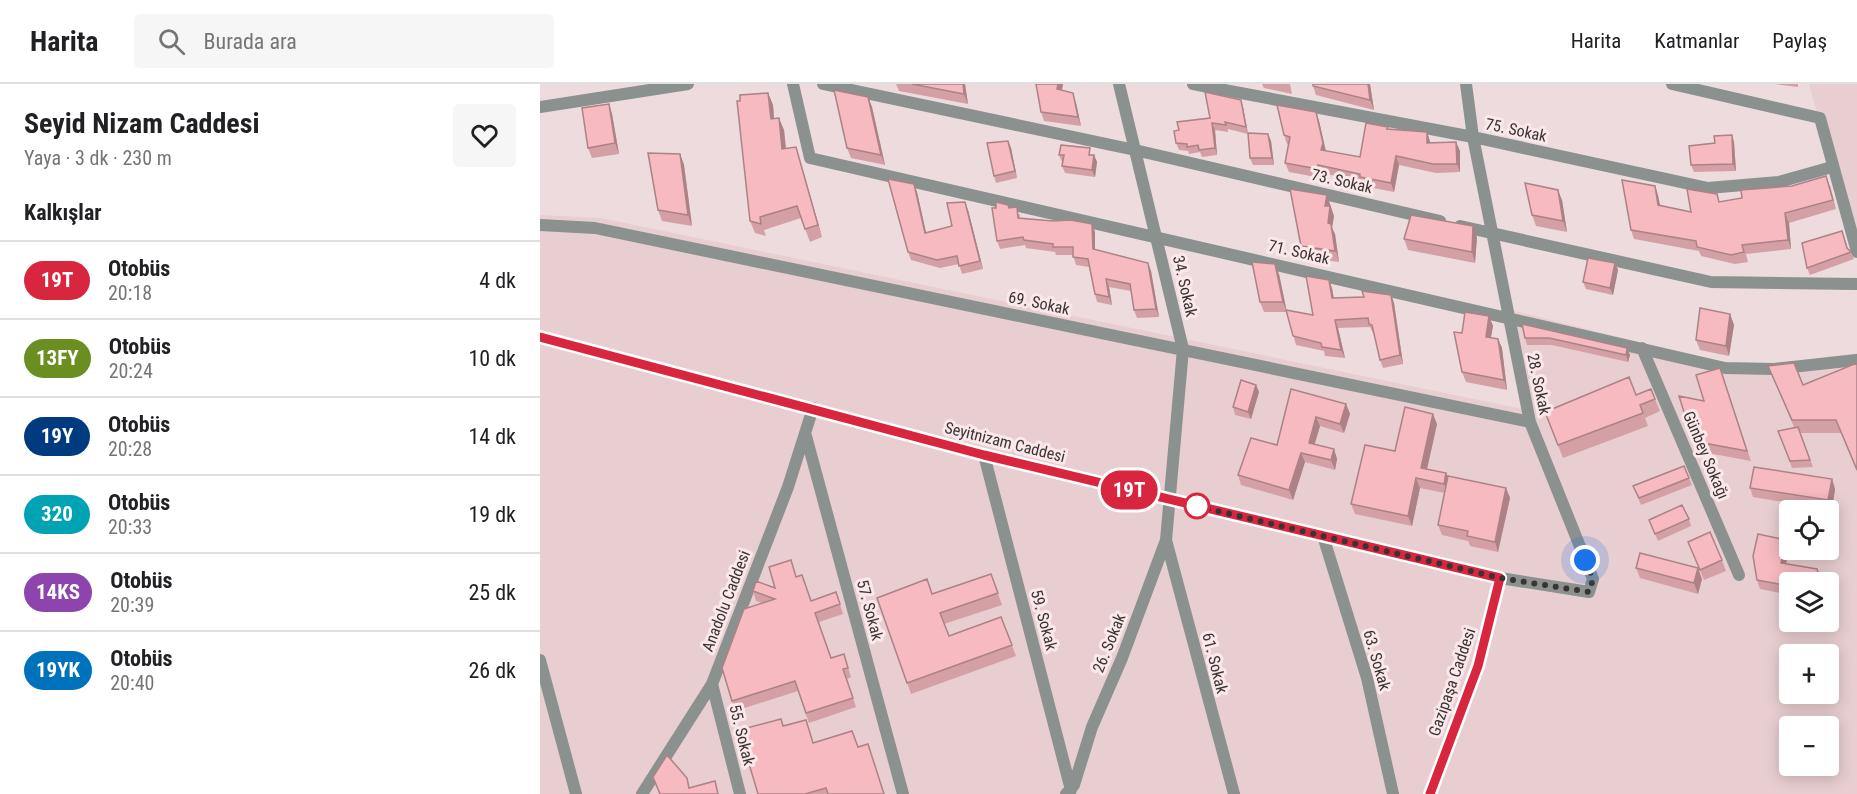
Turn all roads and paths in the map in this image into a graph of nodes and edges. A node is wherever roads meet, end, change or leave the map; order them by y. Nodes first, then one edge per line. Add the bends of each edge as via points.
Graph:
1 (688, 84) edge
2 (793, 84) edge
3 (823, 84) edge
4 (1119, 84) edge
5 (1193, 84) edge
6 (1466, 84) edge
7 (1672, 84) edge
8 (1700, 87) edge
9 (540, 107) edge
10 (1473, 137) junction
11 (1135, 150) junction
12 (1832, 167) junction
13 (540, 225) edge
14 (1492, 233) junction
15 (1156, 236) junction
16 (1857, 252) edge
17 (1857, 284) edge
18 (1508, 317) junction
19 (540, 337) edge
20 (1642, 348) junction
21 (1183, 349) junction
22 (1857, 360) edge
23 (813, 408) junction
24 (1530, 422) junction
25 (806, 435) junction
26 (984, 455) junction
27 (1171, 500) junction
28 (1323, 536) junction
29 (1166, 540) junction
30 (1738, 575) dead end
31 (1500, 578) junction
32 (540, 660) edge
33 (712, 684) junction
34 (1069, 792) edge
35 (576, 794) edge
36 (642, 794) edge
37 (740, 794) edge
38 (903, 794) edge
39 (1234, 794) edge
40 (1393, 794) edge
41 (1430, 794) edge

1 - 9 street
2 - 15 street, 71. Sokak via 810,158
3 - 11 street, 73. Sokak
4 - 11 street, 34. Sokak
5 - 10 street, 75. Sokak
6 - 10 street, 28. Sokak
7 - 8 street
8 - 12 street via 1820,118
10 - 12 street, 75. Sokak via 1708,189 1779,182
10 - 14 street, 28. Sokak
11 - 14 street, 73. Sokak
11 - 15 street, 34. Sokak
12 - 16 street
13 - 21 street, 69. Sokak via 595,228
14 - 17 street, 73. Sokak via 1712,282
14 - 18 street, 28. Sokak
15 - 18 street, 71. Sokak
15 - 21 street, 34. Sokak
18 - 20 street, 71. Sokak
18 - 24 street, 28. Sokak
19 - 23 street, Seyitnizam Caddesi
20 - 22 street, 71. Sokak via 1725,368 1774,369
20 - 30 street, Günbey Sokağı
21 - 24 street, 69. Sokak
21 - 27 street, 34. Sokak
23 - 25 street, Anadolu Caddesi
23 - 26 street, Seyitnizam Caddesi
24 - 31 street, 28. Sokak via 1593,579 1589,592
25 - 33 street, Anadolu Caddesi
25 - 38 street, 57. Sokak
26 - 27 street, Seyitnizam Caddesi
26 - 34 street, 59. Sokak
27 - 28 street, Seyitnizam Caddesi
27 - 29 street, 26. Sokak
28 - 31 street, Seyitnizam Caddesi
28 - 40 street, 63. Sokak via 1367,678
29 - 34 street, 26. Sokak
29 - 39 street, 61. Sokak
31 - 41 street, Gazipaşa Caddesi via 1478,666
32 - 35 street
33 - 36 street, Anadolu Caddesi
33 - 37 street, 55. Sokak

